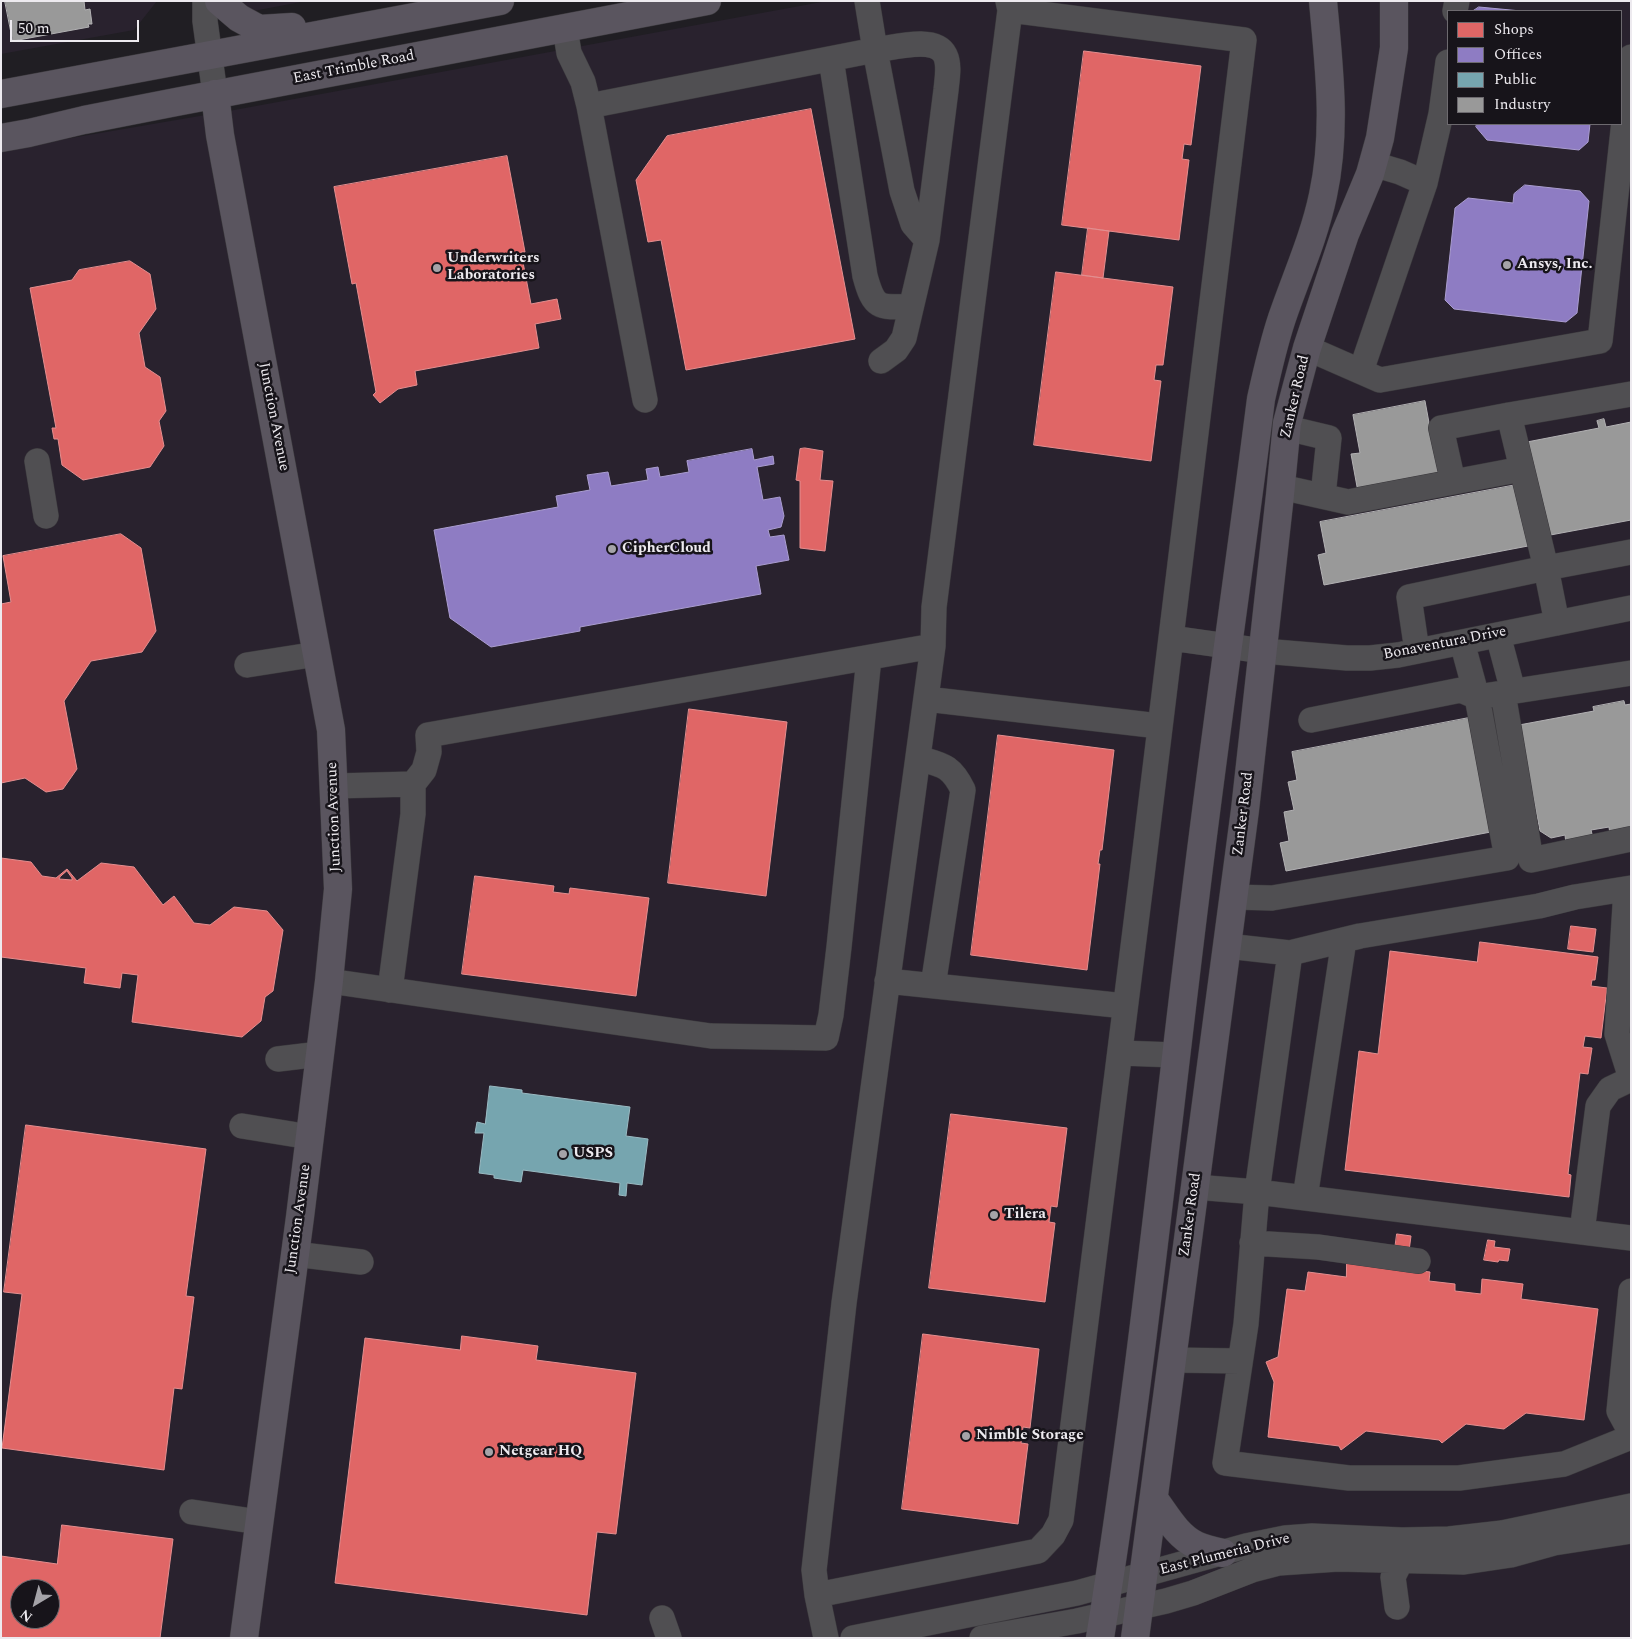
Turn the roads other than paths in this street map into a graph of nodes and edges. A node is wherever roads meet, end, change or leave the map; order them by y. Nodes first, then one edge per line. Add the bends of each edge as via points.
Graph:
1 (205, 1) edge
2 (219, 1) edge
3 (500, 1) edge
4 (707, 1) edge
5 (867, 1) edge
6 (1323, 1) edge
7 (1394, 1) edge
8 (1009, 6) edge
9 (410, 18) junction
10 (565, 28) junction
11 (875, 50) junction
12 (210, 55) junction
13 (1631, 57) edge
14 (831, 59) junction
15 (1447, 69) edge
16 (1, 94) edge
17 (215, 94) junction
18 (588, 106) junction
19 (1, 138) edge
20 (1373, 164) junction
21 (1425, 183) junction
22 (927, 240) junction
23 (911, 306) junction
24 (1307, 348) junction
25 (881, 360) dead end
26 (1361, 371) junction
27 (1631, 394) edge
28 (645, 400) dead end
29 (1509, 415) junction
30 (1287, 428) junction
31 (36, 461) dead end
32 (1522, 469) junction
33 (1453, 482) junction
34 (1281, 487) junction
35 (1323, 496) junction
36 (46, 516) dead end
37 (1631, 552) edge
38 (1546, 568) junction
39 (1631, 608) edge
40 (1557, 623) junction
41 (1498, 635) junction
42 (1171, 638) junction
43 (1462, 642) junction
44 (1228, 645) junction
45 (933, 646) junction
46 (1263, 650) junction
47 (1417, 651) junction
48 (317, 654) junction
49 (869, 658) junction
50 (247, 665) dead end
51 (1631, 673) edge
52 (1508, 692) junction
53 (1477, 697) junction
54 (926, 699) junction
55 (1311, 720) dead end
56 (1159, 726) junction
57 (918, 758) junction
58 (413, 784) junction
59 (334, 786) junction
60 (1631, 839) edge
61 (1628, 889) edge
62 (1233, 897) junction
63 (1344, 940) junction
64 (1227, 946) junction
65 (1290, 953) junction
66 (888, 980) junction
67 (329, 981) junction
68 (933, 986) junction
69 (390, 990) junction
70 (1126, 1006) junction
71 (1120, 1053) junction
72 (320, 1054) junction
73 (1176, 1056) junction
74 (278, 1059) dead end
75 (1631, 1078) edge
76 (242, 1126) dead end
77 (310, 1137) junction
78 (1195, 1187) junction
79 (1257, 1192) junction
80 (1305, 1198) junction
81 (1582, 1232) junction
82 (1631, 1238) edge
83 (1252, 1243) junction
84 (294, 1254) junction
85 (1418, 1261) dead end
86 (361, 1262) dead end
87 (1631, 1291) edge
88 (1172, 1360) junction
89 (1240, 1362) junction
90 (1631, 1432) edge
91 (1631, 1438) edge
92 (1154, 1499) junction
93 (1631, 1506) edge
94 (192, 1512) dead end
95 (259, 1522) junction
96 (1631, 1531) edge
97 (1401, 1551) junction
98 (1223, 1553) junction
99 (1143, 1575) junction
100 (1110, 1583) junction
101 (817, 1595) junction
102 (1396, 1607) dead end
103 (1138, 1608) junction
104 (1102, 1626) edge
105 (244, 1638) edge
106 (826, 1638) edge
107 (853, 1638) edge
108 (982, 1638) edge
109 (1134, 1638) edge

1 - 12 street, Junction Avenue
2 - 9 main road via 259,29
3 - 9 main road
4 - 10 main road, East Trimble Road
5 - 11 street
6 - 44 main road, Zanker Road via 1332,105 1329,163 1315,229 1282,317 1261,399
7 - 20 main road, Zanker Road via 1394,48
8 - 42 street via 1244,40
8 - 45 street via 935,597
9 - 12 main road
10 - 17 main road, East Trimble Road
10 - 18 street via 569,53 583,82
11 - 14 street
11 - 22 street via 902,191 913,224
11 - 22 street via 924,43 939,48 945,55 946,90
12 - 16 main road
12 - 17 street, Junction Avenue
13 - 26 street via 1600,341 1380,380
14 - 18 street
14 - 23 street via 870,294 886,308
15 - 21 street via 1441,114
17 - 19 main road, East Trimble Road
17 - 48 main road, Junction Avenue
18 - 28 street
20 - 21 street
20 - 24 main road, Zanker Road via 1345,234
21 - 26 street
22 - 23 street
23 - 25 street via 904,338 896,350
24 - 26 street
24 - 30 main road, Zanker Road
27 - 29 street
29 - 32 street
29 - 33 street via 1442,428
30 - 34 main road, Zanker Road
30 - 35 street via 1329,438
31 - 36 street
32 - 33 street
32 - 38 street
33 - 35 street via 1348,502
34 - 35 street
34 - 46 main road, Zanker Road
37 - 38 street
38 - 40 street
38 - 47 street via 1409,597
39 - 40 street, Bonaventura Drive
40 - 41 street, Bonaventura Drive
41 - 43 street, Bonaventura Drive
41 - 52 street
42 - 44 street, Bonaventura Drive
42 - 56 street
43 - 47 street, Bonaventura Drive
43 - 53 street
44 - 46 street, Bonaventura Drive
44 - 73 main road, Zanker Road
45 - 49 street
45 - 54 street
46 - 47 street, Bonaventura Drive via 1347,658
46 - 62 main road, Zanker Road
48 - 50 street
48 - 59 main road, Junction Avenue via 332,730
49 - 58 street via 428,735 429,752 424,770
49 - 69 street via 839,947 826,1038 711,1036
51 - 52 street
52 - 53 street
52 - 60 street via 1531,860
53 - 55 street via 1461,690
53 - 62 street via 1508,858 1272,898
54 - 56 street
54 - 57 street
56 - 70 street
57 - 66 street
57 - 68 street via 944,765 955,774 963,790
58 - 59 street
58 - 69 street via 413,814
59 - 67 main road, Junction Avenue via 338,889
61 - 63 street
61 - 75 street via 1617,1034
62 - 64 main road, Zanker Road
63 - 65 street
63 - 80 street
64 - 65 street
64 - 78 main road, Zanker Road
65 - 79 street
66 - 68 street
66 - 101 street via 837,1362 814,1570
67 - 69 street
67 - 72 main road, Junction Avenue
68 - 70 street
70 - 71 street
71 - 73 street
71 - 101 street via 1061,1520 1053,1535 1038,1551
72 - 74 street
72 - 77 main road, Junction Avenue
73 - 100 main road, Zanker Road
75 - 81 street via 1610,1089 1598,1106
76 - 77 street
77 - 84 main road, Junction Avenue
78 - 79 street
78 - 88 main road, Zanker Road
79 - 80 street
79 - 83 street
80 - 81 street
81 - 82 street
83 - 85 street via 1318,1247
83 - 89 street
84 - 86 street
84 - 95 main road, Junction Avenue
87 - 90 street via 1619,1411
88 - 89 street
88 - 92 main road, Zanker Road
89 - 91 street via 1224,1463 1349,1478 1459,1478 1564,1464
92 - 98 main road via 1188,1540
92 - 99 main road, Zanker Road
93 - 97 street, East Plumeria Drive via 1502,1533 1449,1539
94 - 95 street
95 - 105 main road, Junction Avenue
96 - 97 street, East Plumeria Drive via 1464,1562
97 - 98 street, East Plumeria Drive via 1312,1536 1285,1538
97 - 102 street via 1393,1576
97 - 103 street, East Plumeria Drive via 1280,1563
98 - 99 street, East Plumeria Drive
99 - 100 street, East Plumeria Drive
99 - 103 main road, Zanker Road
100 - 104 main road, Zanker Road
100 - 107 street, East Plumeria Drive via 1078,1593
101 - 106 street
103 - 104 street, East Plumeria Drive
103 - 109 main road, Zanker Road
104 - 108 street, East Plumeria Drive

